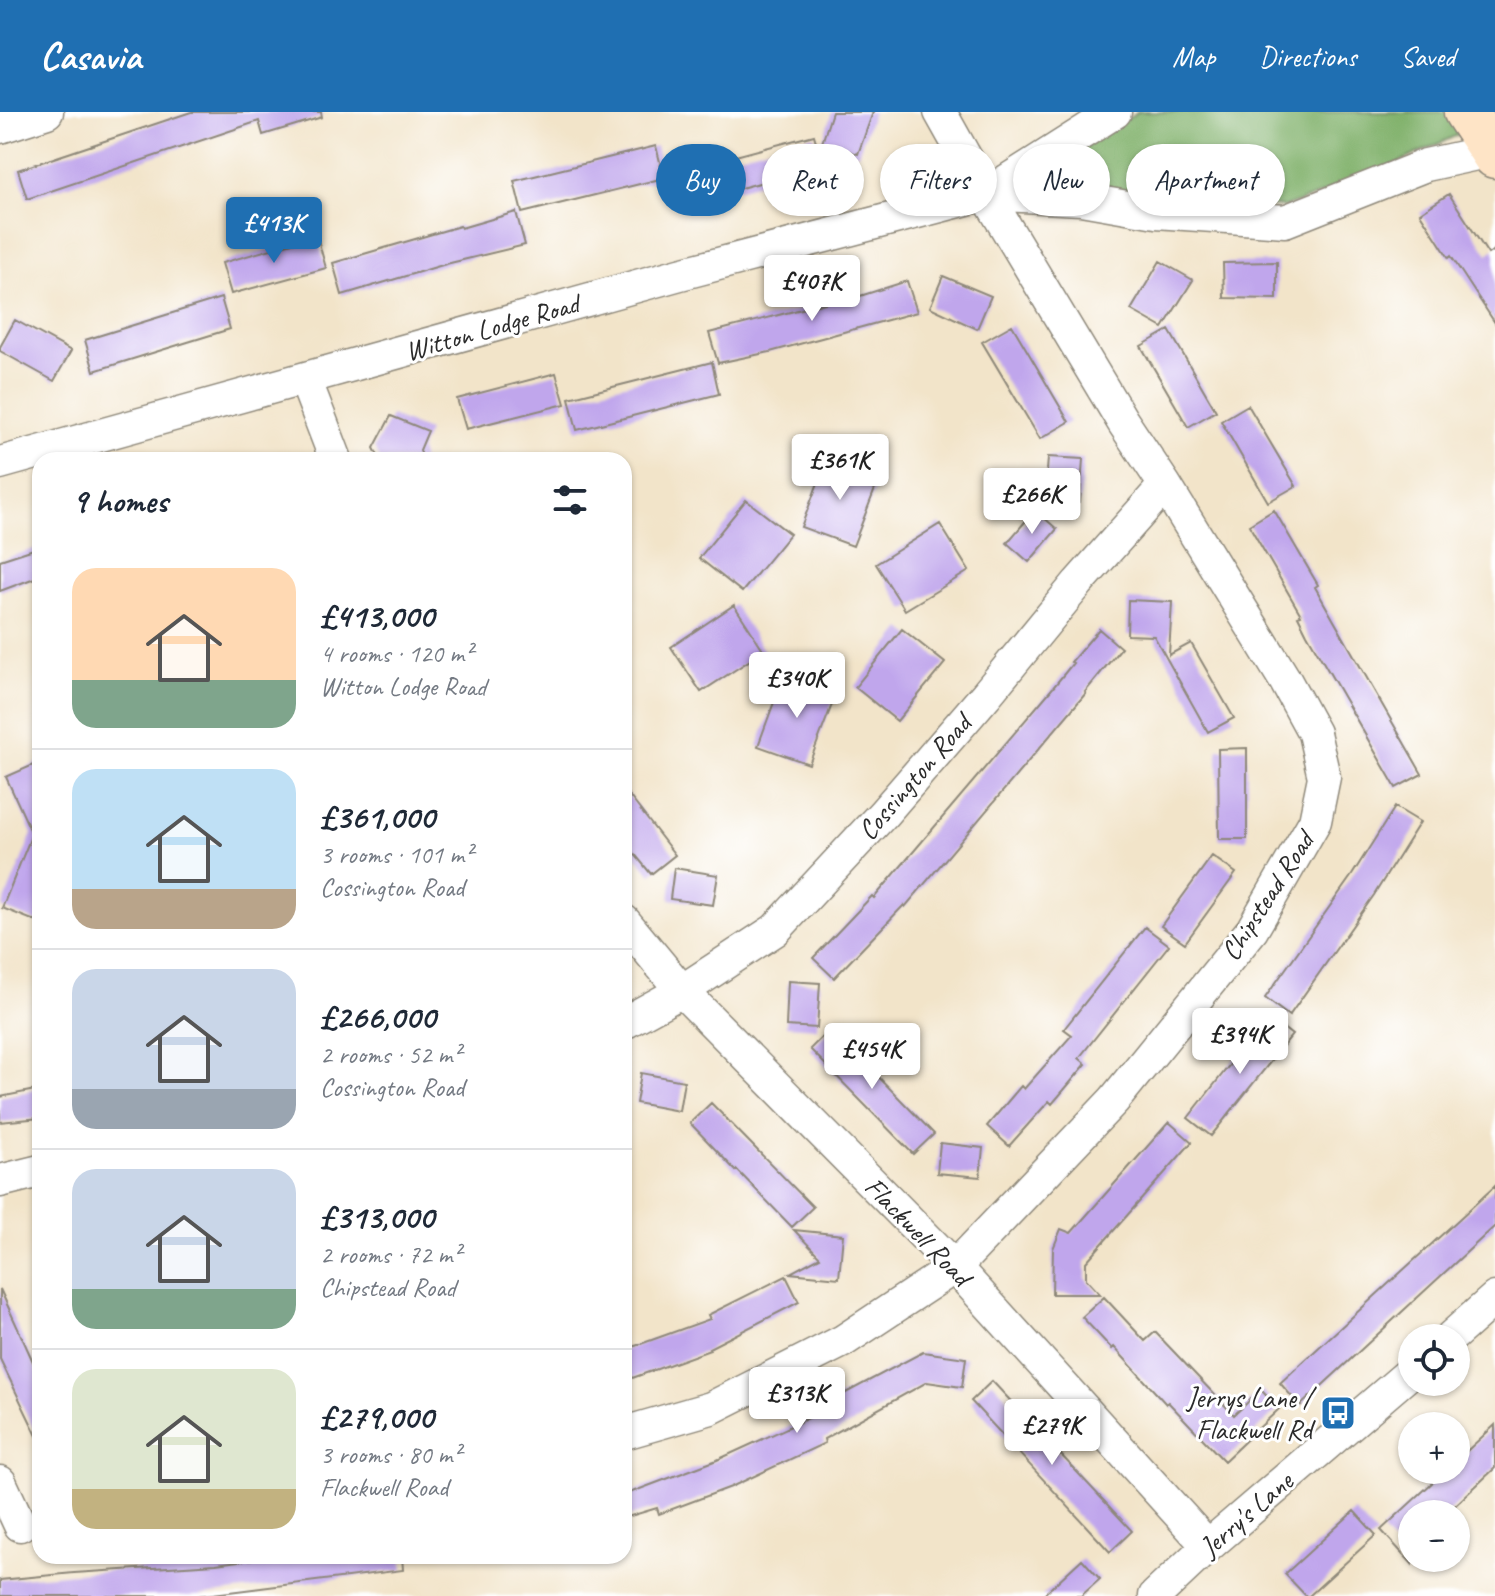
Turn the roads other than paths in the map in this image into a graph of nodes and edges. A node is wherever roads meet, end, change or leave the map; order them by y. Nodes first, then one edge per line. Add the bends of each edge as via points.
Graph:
1 (47, 112) edge
2 (940, 112) edge
3 (1115, 112) edge
4 (1466, 112) edge
5 (0, 127) edge
6 (958, 144) edge
7 (1494, 152) edge
8 (997, 187) edge
9 (997, 195) edge
10 (997, 212) edge
11 (902, 216) edge
12 (305, 379) junction
13 (40, 452) edge
14 (333, 452) edge
15 (32, 454) edge
16 (0, 463) edge
17 (1165, 485) junction
18 (632, 931) edge
19 (682, 991) junction
20 (632, 1019) edge
21 (32, 1173) edge
22 (0, 1181) edge
23 (955, 1267) junction
24 (1495, 1298) edge
25 (1466, 1324) edge
26 (1398, 1383) edge
27 (632, 1431) edge
28 (0, 1482) edge
29 (20, 1527) edge
30 (1208, 1546) junction
31 (1163, 1593) edge

1 - 5 street
2 - 6 street, Chipstead Road
3 - 8 street, Witton Lodge Road
4 - 7 street
7 - 9 street, Witton Lodge Road via 1426,165 1285,221
10 - 17 street, Chipstead Road
11 - 12 street, Witton Lodge Road
12 - 13 street, Witton Lodge Road
12 - 14 street
15 - 16 street, Witton Lodge Road
17 - 19 street, Cossington Road via 883,814 775,930
17 - 23 street, Chipstead Road via 1314,733 1324,777 1315,821 1242,943 1114,1100
18 - 19 street, Flackwell Road
19 - 20 street, Cossington Road
19 - 23 street, Flackwell Road
21 - 22 street
23 - 27 street, Chipstead Road via 843,1341 751,1388 711,1408
23 - 30 street, Flackwell Road
24 - 25 street
26 - 30 street, Jerry's Lane
28 - 29 street
30 - 31 street, Jerry's Lane

